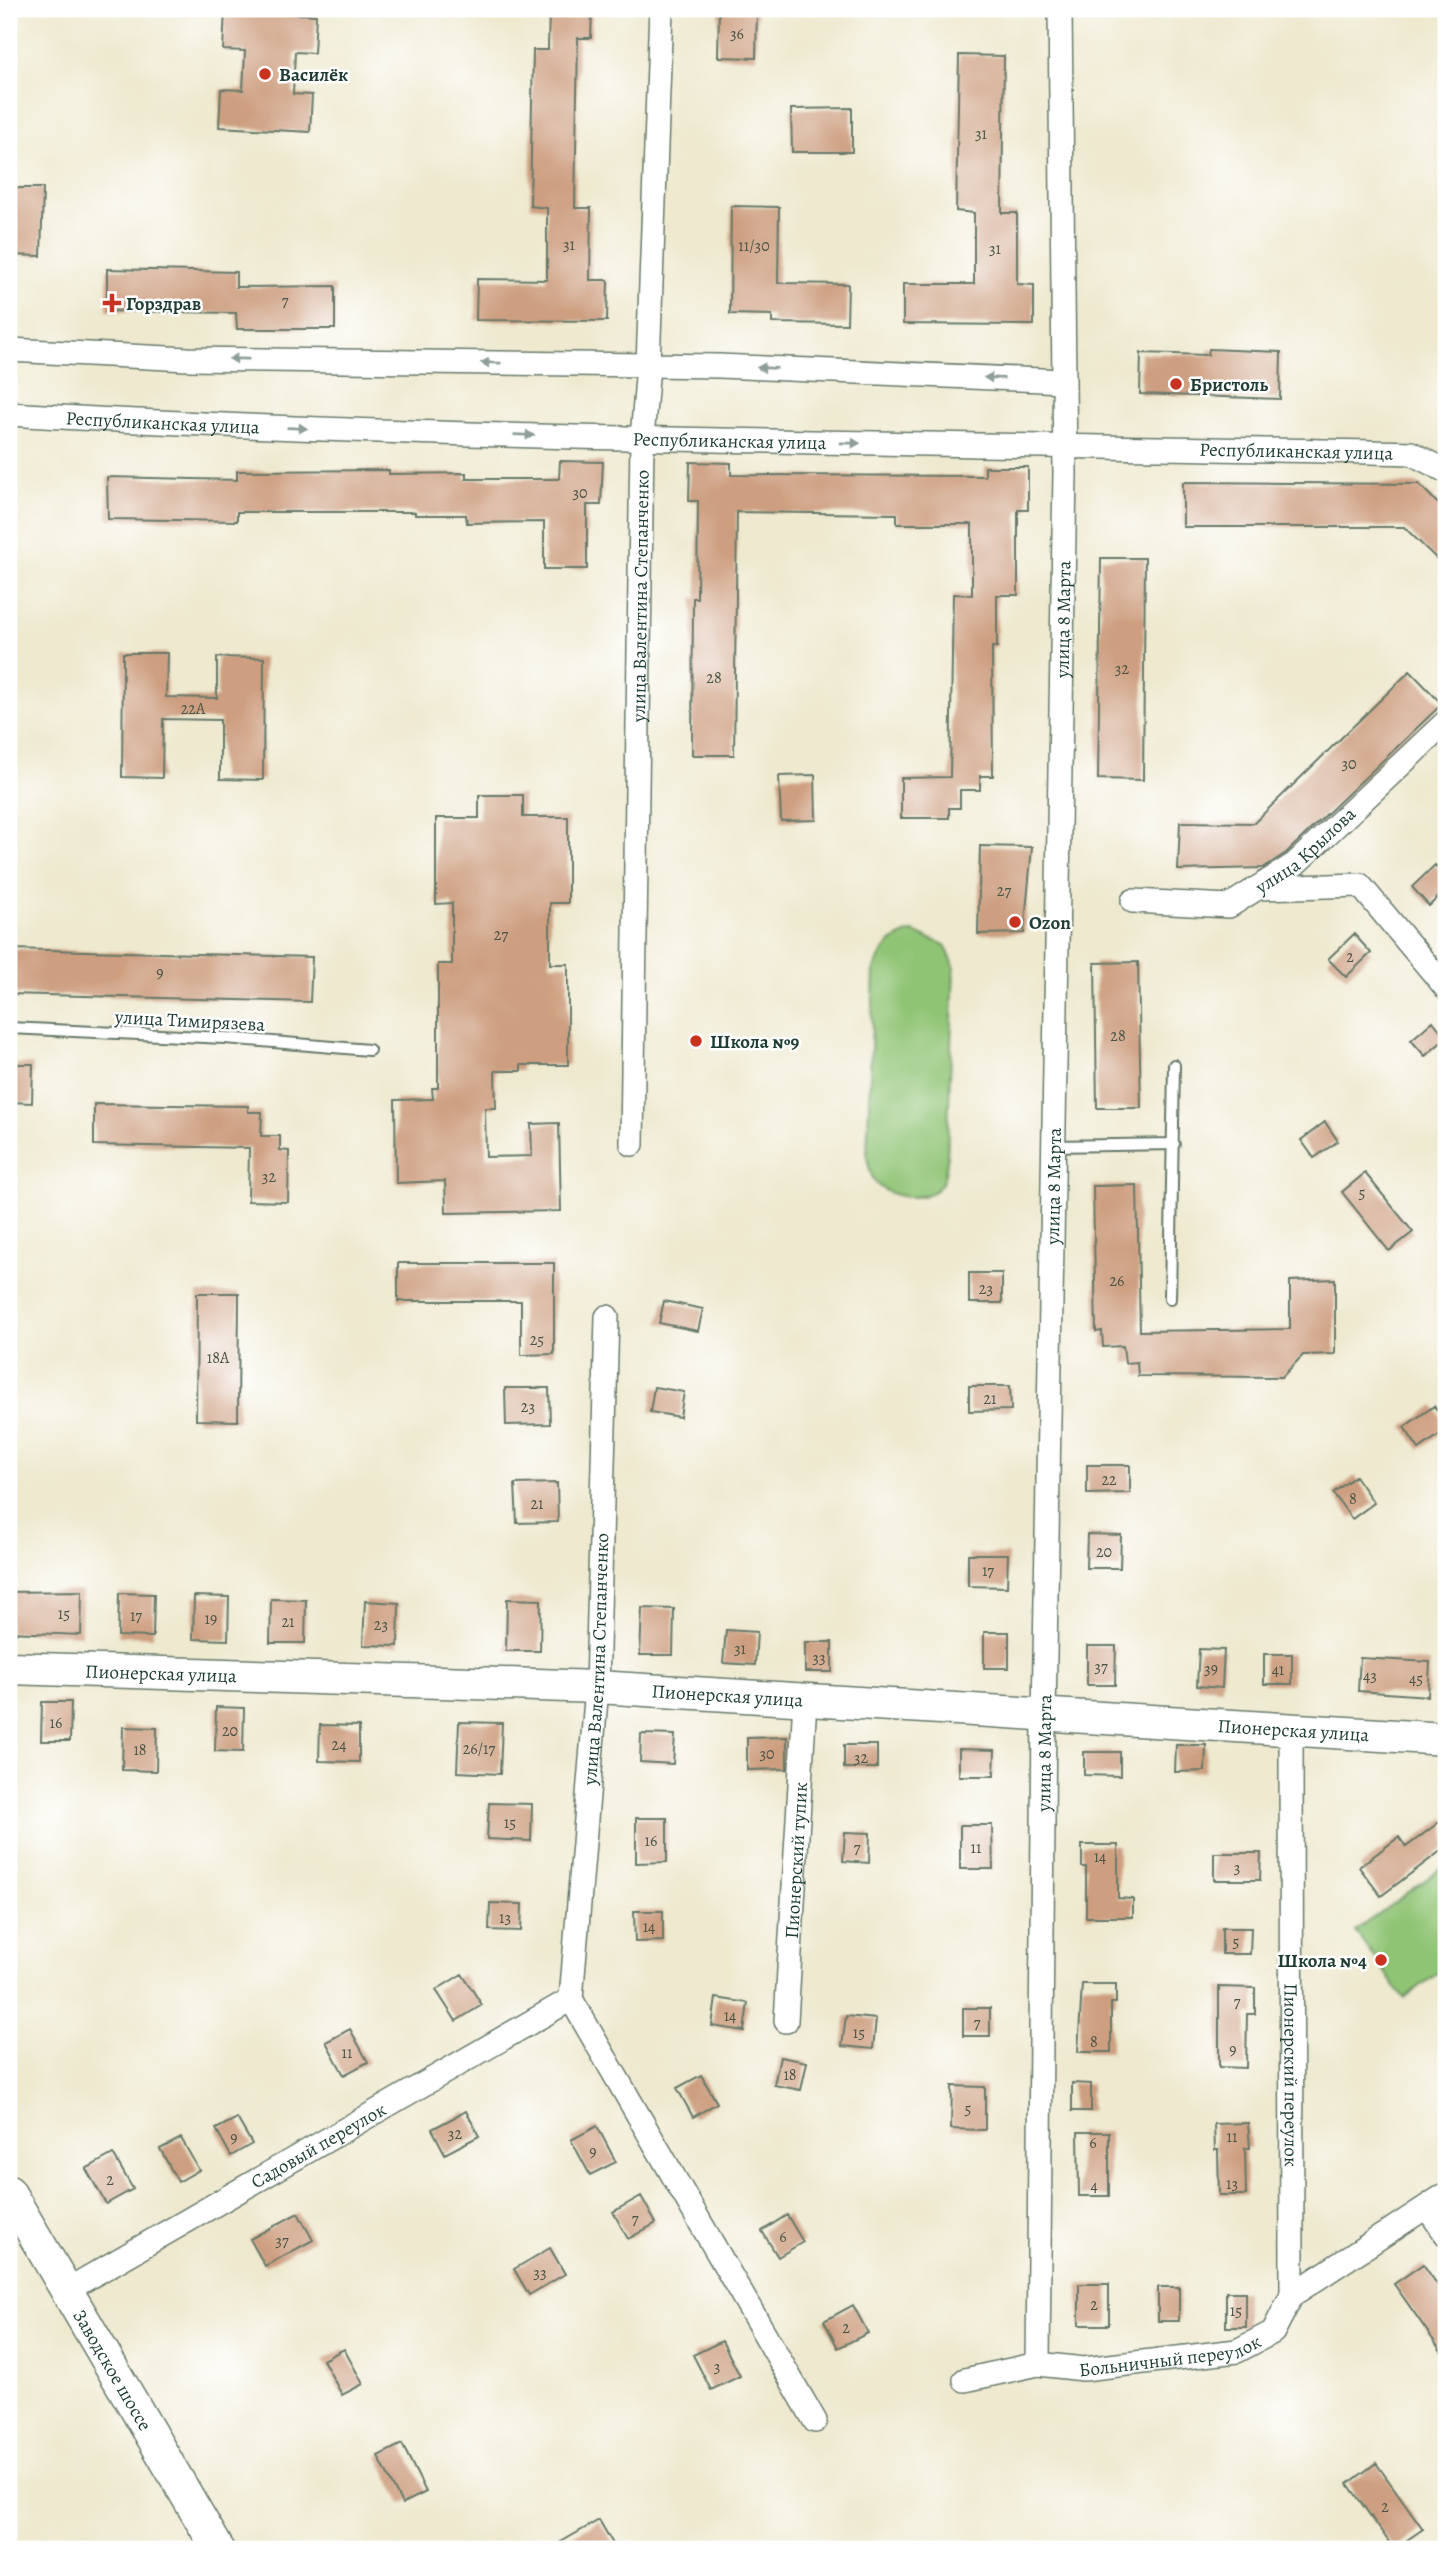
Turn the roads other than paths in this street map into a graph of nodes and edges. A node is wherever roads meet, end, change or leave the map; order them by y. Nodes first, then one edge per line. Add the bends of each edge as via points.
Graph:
1 (661, 9) edge
2 (1060, 9) edge
3 (9, 350) edge
4 (648, 365) junction
5 (1063, 381) junction
6 (9, 414) edge
7 (642, 439) junction
8 (1065, 448) junction
9 (1446, 471) edge
10 (1446, 722) edge
11 (1258, 888) junction
12 (1133, 901) dead end
13 (1446, 988) edge
14 (9, 1028) edge
15 (369, 1050) dead end
16 (1174, 1065) dead end
17 (632, 1144) dead end
18 (1174, 1144) junction
19 (1054, 1146) junction
20 (1170, 1299) dead end
21 (607, 1317) dead end
22 (9, 1668) edge
23 (597, 1687) junction
24 (805, 1700) junction
25 (1044, 1716) junction
26 (1291, 1730) junction
27 (1446, 1739) edge
28 (571, 1999) junction
29 (786, 2021) dead end
30 (9, 2192) edge
31 (1446, 2194) edge
32 (1427, 2208) junction
33 (1446, 2234) edge
34 (66, 2290) junction
35 (1292, 2295) junction
36 (1038, 2364) junction
37 (965, 2380) dead end
38 (815, 2421) dead end
39 (218, 2549) edge

1 - 4 street, улица Валентина Степанченко
2 - 5 street, улица 8 Марта
4 -> 3 street via 188,359
5 -> 4 street
4 - 7 street, улица Валентина Степанченко
5 - 8 street, улица 8 Марта
6 -> 7 street, Республиканская улица
7 -> 8 street, Республиканская улица
7 - 17 street, улица Валентина Степанченко
8 - 9 street, Республиканская улица via 1411,453
8 - 19 street, улица 8 Марта
10 - 11 street, улица Крылова via 1295,864
11 - 12 street, улица Крылова via 1229,906
11 - 13 street via 1360,886
14 - 15 lane, улица Тимирязева
16 - 18 lane
18 - 19 lane
18 - 20 lane
19 - 25 street, улица 8 Марта
21 - 23 street, улица Валентина Степанченко
22 - 23 street, Пионерская улица
23 - 24 street, Пионерская улица
23 - 28 street, улица Валентина Степанченко
24 - 25 street, Пионерская улица
24 - 29 street, Пионерский тупик
25 - 26 street, Пионерская улица
25 - 36 street, улица 8 Марта
26 - 27 street, Пионерская улица
26 - 35 street, Пионерский переулок
28 - 34 street, Садовый переулок
28 - 38 street
30 - 34 street, Заводское шоссе
31 - 32 street
32 - 33 street
32 - 35 street
34 - 39 street, Заводское шоссе
35 - 36 street, Больничный переулок via 1273,2332 1237,2351 1084,2369
36 - 37 street, Больничный переулок

